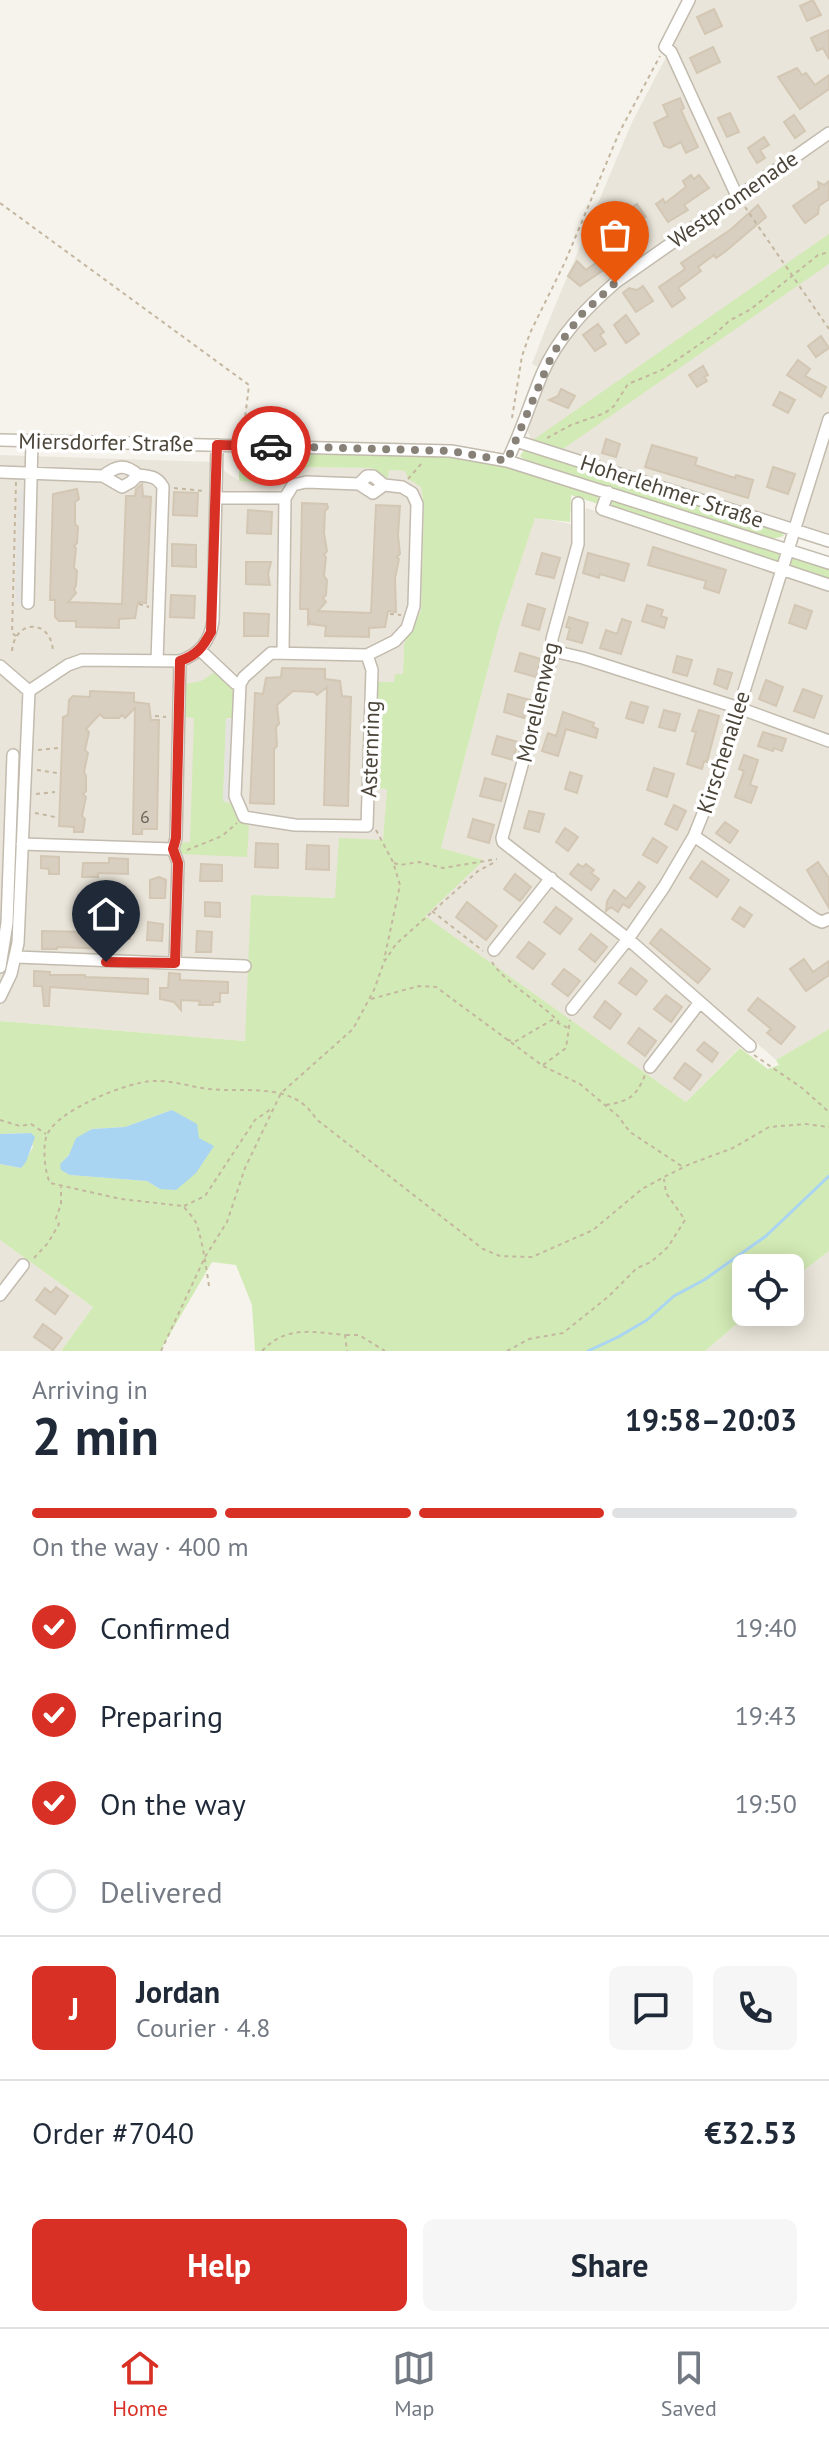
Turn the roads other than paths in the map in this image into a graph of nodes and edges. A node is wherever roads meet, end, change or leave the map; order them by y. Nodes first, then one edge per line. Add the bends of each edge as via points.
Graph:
1 (689, 0) edge
2 (829, 133) edge
3 (737, 196) junction
4 (829, 419) edge
5 (0, 440) edge
6 (32, 440) junction
7 (516, 441) junction
8 (217, 445) junction
9 (503, 460) junction
10 (0, 472) edge
11 (31, 473) junction
12 (138, 475) junction
13 (103, 476) junction
14 (608, 492) junction
15 (212, 494) junction
16 (285, 498) junction
17 (578, 503) dead end
18 (794, 529) junction
19 (829, 541) edge
20 (787, 550) junction
21 (829, 563) edge
22 (781, 570) junction
23 (829, 585) edge
24 (28, 603) dead end
25 (200, 650) junction
26 (553, 651) junction
27 (283, 652) junction
28 (367, 655) junction
29 (157, 661) junction
30 (180, 661) junction
31 (0, 666) edge
32 (240, 684) junction
33 (29, 691) junction
34 (739, 708) junction
35 (829, 741) edge
36 (13, 755) dead end
37 (24, 789) junction
38 (694, 836) junction
39 (22, 844) junction
40 (173, 849) junction
41 (15, 858) junction
42 (551, 878) junction
43 (829, 919) edge
44 (13, 923) junction
45 (628, 939) junction
46 (494, 950) dead end
47 (16, 957) junction
48 (175, 963) junction
49 (245, 966) dead end
50 (0, 967) edge
51 (1, 992) edge
52 (700, 1002) junction
53 (572, 1009) road end
54 (750, 1046) road end
55 (650, 1067) road end
56 (23, 1265) road end
57 (0, 1295) edge

1 - 3 street via 668,49
2 - 3 street, Westpromenade
3 - 7 street, Westpromenade via 616,282 581,315 542,373
4 - 18 street, Kirschenallee
5 - 6 street, Miersdorfer Straße
6 - 8 street, Miersdorfer Straße
6 - 11 street
7 - 9 street, Westpromenade
7 - 18 street, Hoherlehmer Straße
8 - 9 street, Miersdorfer Straße via 451,451
8 - 15 street
9 - 14 street, Hoherlehmer Straße
10 - 11 street
11 - 13 street
11 - 24 street
12 - 13 street via 122,466
12 - 13 street via 122,487
12 - 29 street via 159,480 163,487
14 - 20 street, Hoherlehmer Straße
14 - 22 street, Hoherlehmer Straße via 602,509
15 - 16 street
15 - 25 street via 213,621
16 - 27 street
16 - 28 street via 293,485 359,484 367,476 412,493 417,504 414,606 407,628 395,641
17 - 26 street, Morellenweg via 578,544
18 - 19 street, Hoherlehmer Straße
18 - 20 street, Kirschenallee
20 - 21 street, Hoherlehmer Straße
20 - 22 street, Kirschenallee
22 - 23 street, Hoherlehmer Straße
22 - 34 street, Kirschenallee
25 - 30 street
25 - 32 street
26 - 34 street
26 - 42 street, Morellenweg via 502,838
27 - 28 street
27 - 32 street via 258,662
28 - 32 street, Asternring via 372,670 367,826 295,825 244,817 235,796
29 - 30 street
29 - 33 street via 82,660
30 - 40 street
31 - 33 street
33 - 37 street
34 - 35 street
34 - 38 street, Kirschenallee
36 - 37 street
37 - 39 street
37 - 41 street
38 - 43 street via 815,919
38 - 45 street, Kirschenallee
39 - 40 street
39 - 41 street
40 - 48 street via 178,863
41 - 44 street
42 - 45 street, Morellenweg
42 - 46 street
44 - 47 street
44 - 50 street
45 - 52 street, Morellenweg
45 - 53 street
47 - 48 street
47 - 51 street
48 - 49 street
52 - 54 street, Morellenweg
52 - 55 street
56 - 57 street

